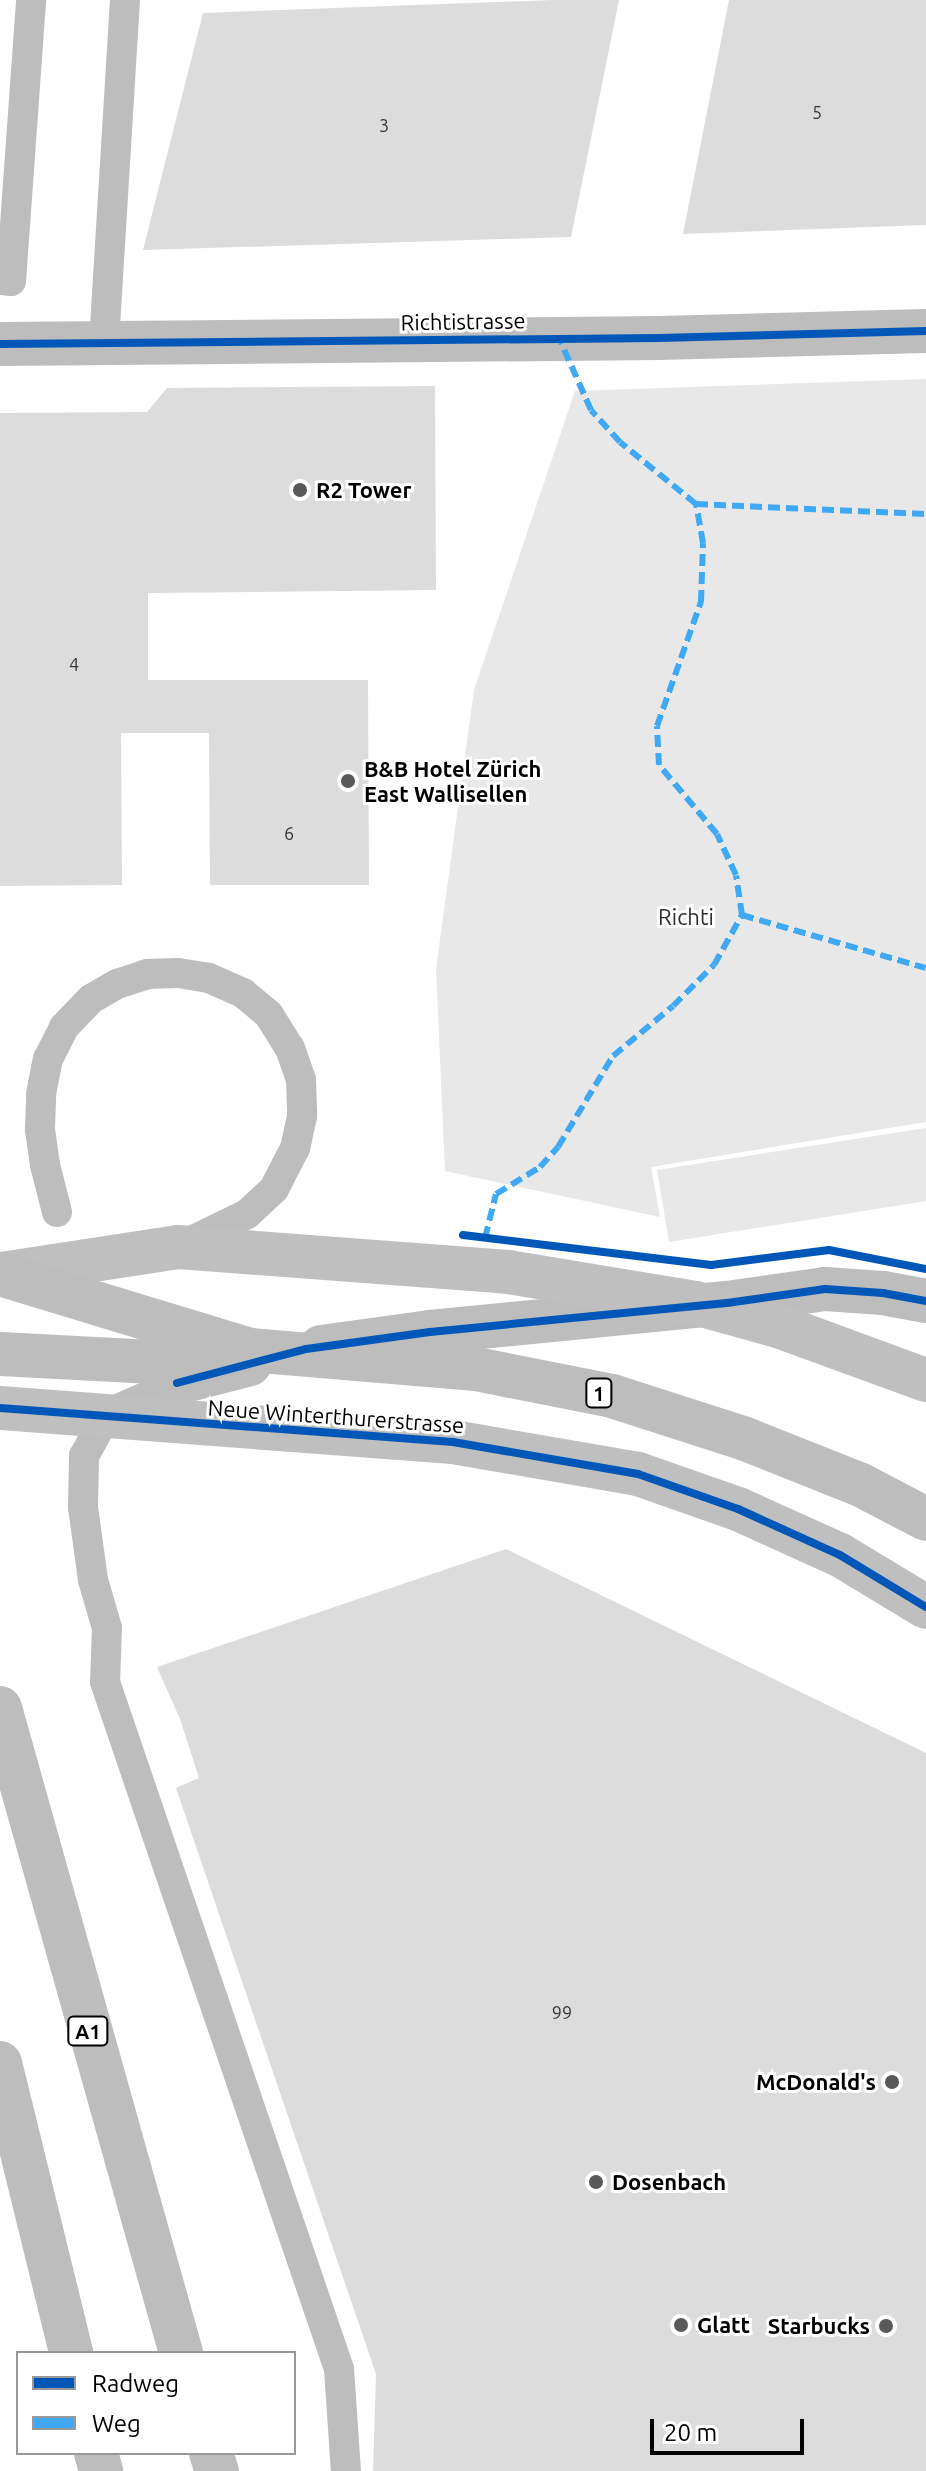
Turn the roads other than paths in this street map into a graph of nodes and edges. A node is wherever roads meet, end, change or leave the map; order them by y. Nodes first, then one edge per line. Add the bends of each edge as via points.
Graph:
1 (31, 0) edge
2 (125, 0) edge
3 (0, 280) edge
4 (926, 331) edge
5 (104, 343) junction
6 (0, 344) edge
7 (57, 1212) dead end
8 (178, 1247) junction
9 (1, 1274) edge
10 (926, 1301) edge
11 (250, 1350) junction
12 (0, 1354) edge
13 (926, 1380) edge
14 (177, 1383) joint
15 (0, 1408) edge
16 (926, 1519) edge
17 (926, 1607) edge
18 (0, 1708) edge
19 (0, 2063) edge
20 (0, 2143) edge
21 (67, 2351) edge
22 (68, 2351) edge
23 (180, 2351) edge
24 (346, 2471) edge

1 - 3 lane via 11,281
2 - 5 lane
4 - 5 main road, Richtistrasse
5 - 6 main road, Richtistrasse
7 - 8 lane via 41,1141 41,1094 48,1059 64,1027 91,999 117,984 147,974 209,978 243,993 269,1015 290,1048 301,1080 302,1116 295,1148 274,1189 247,1214
8 - 9 main road
8 - 13 main road via 508,1272 606,1286 781,1327
9 - 11 main road, 1
10 - 14 main road via 825,1289 430,1332 306,1349
11 - 12 main road, 1 via 153,1362
11 - 16 main road, 1 via 476,1369 612,1396 743,1438 861,1485
14 - 24 lane via 118,1409 84,1456 83,1507 93,1580 107,1628 105,1682 339,2369
15 - 17 main road, Neue Winterthurerstrasse via 453,1442 638,1474 738,1509 840,1555
18 - 23 main road, A1
19 - 22 main road
20 - 21 main road

